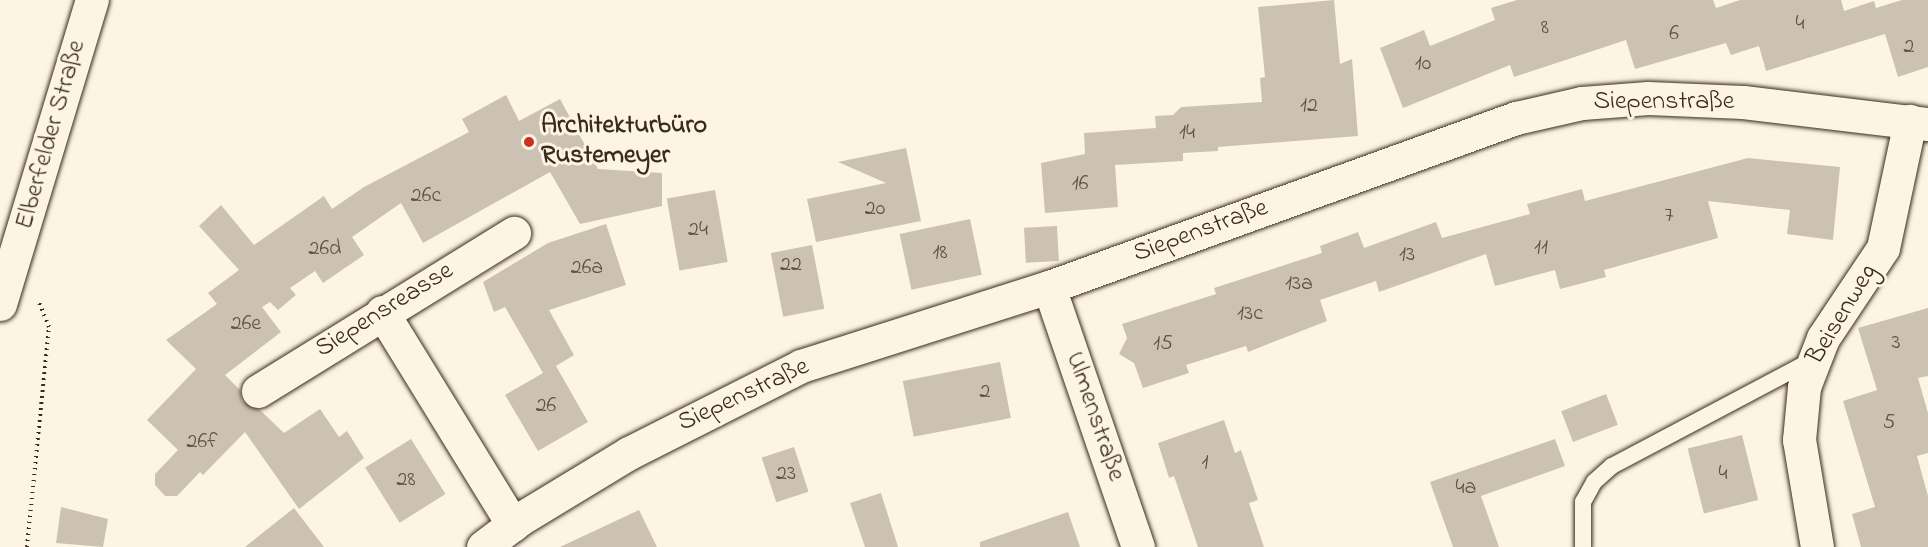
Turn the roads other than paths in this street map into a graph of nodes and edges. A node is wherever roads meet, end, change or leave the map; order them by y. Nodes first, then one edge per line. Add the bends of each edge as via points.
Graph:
1 (92, 0) edge
2 (1919, 123) edge
3 (514, 233) dead end
4 (1049, 287) junction
5 (0, 304) edge
6 (382, 312) junction
7 (1812, 360) junction
8 (258, 391) dead end
9 (513, 525) junction
10 (483, 547) edge
11 (1138, 547) edge
12 (1583, 547) edge
13 (1817, 547) edge

1 - 5 street, Elberfelder Straße
2 - 4 street, Siepenstraße via 1812,109 1682,99 1614,100 1551,108
2 - 7 street, Beisenweg via 1883,248
3 - 6 street, Siepensreasse
4 - 9 street, Siepenstraße via 801,366 757,385 629,453
4 - 11 street, Ulmenstraße
6 - 8 street, Siepensreasse
6 - 9 street
7 - 12 lane via 1612,466 1594,482 1583,502
7 - 13 street, Beisenweg via 1799,412 1799,440
9 - 10 street, Siepenstraße

